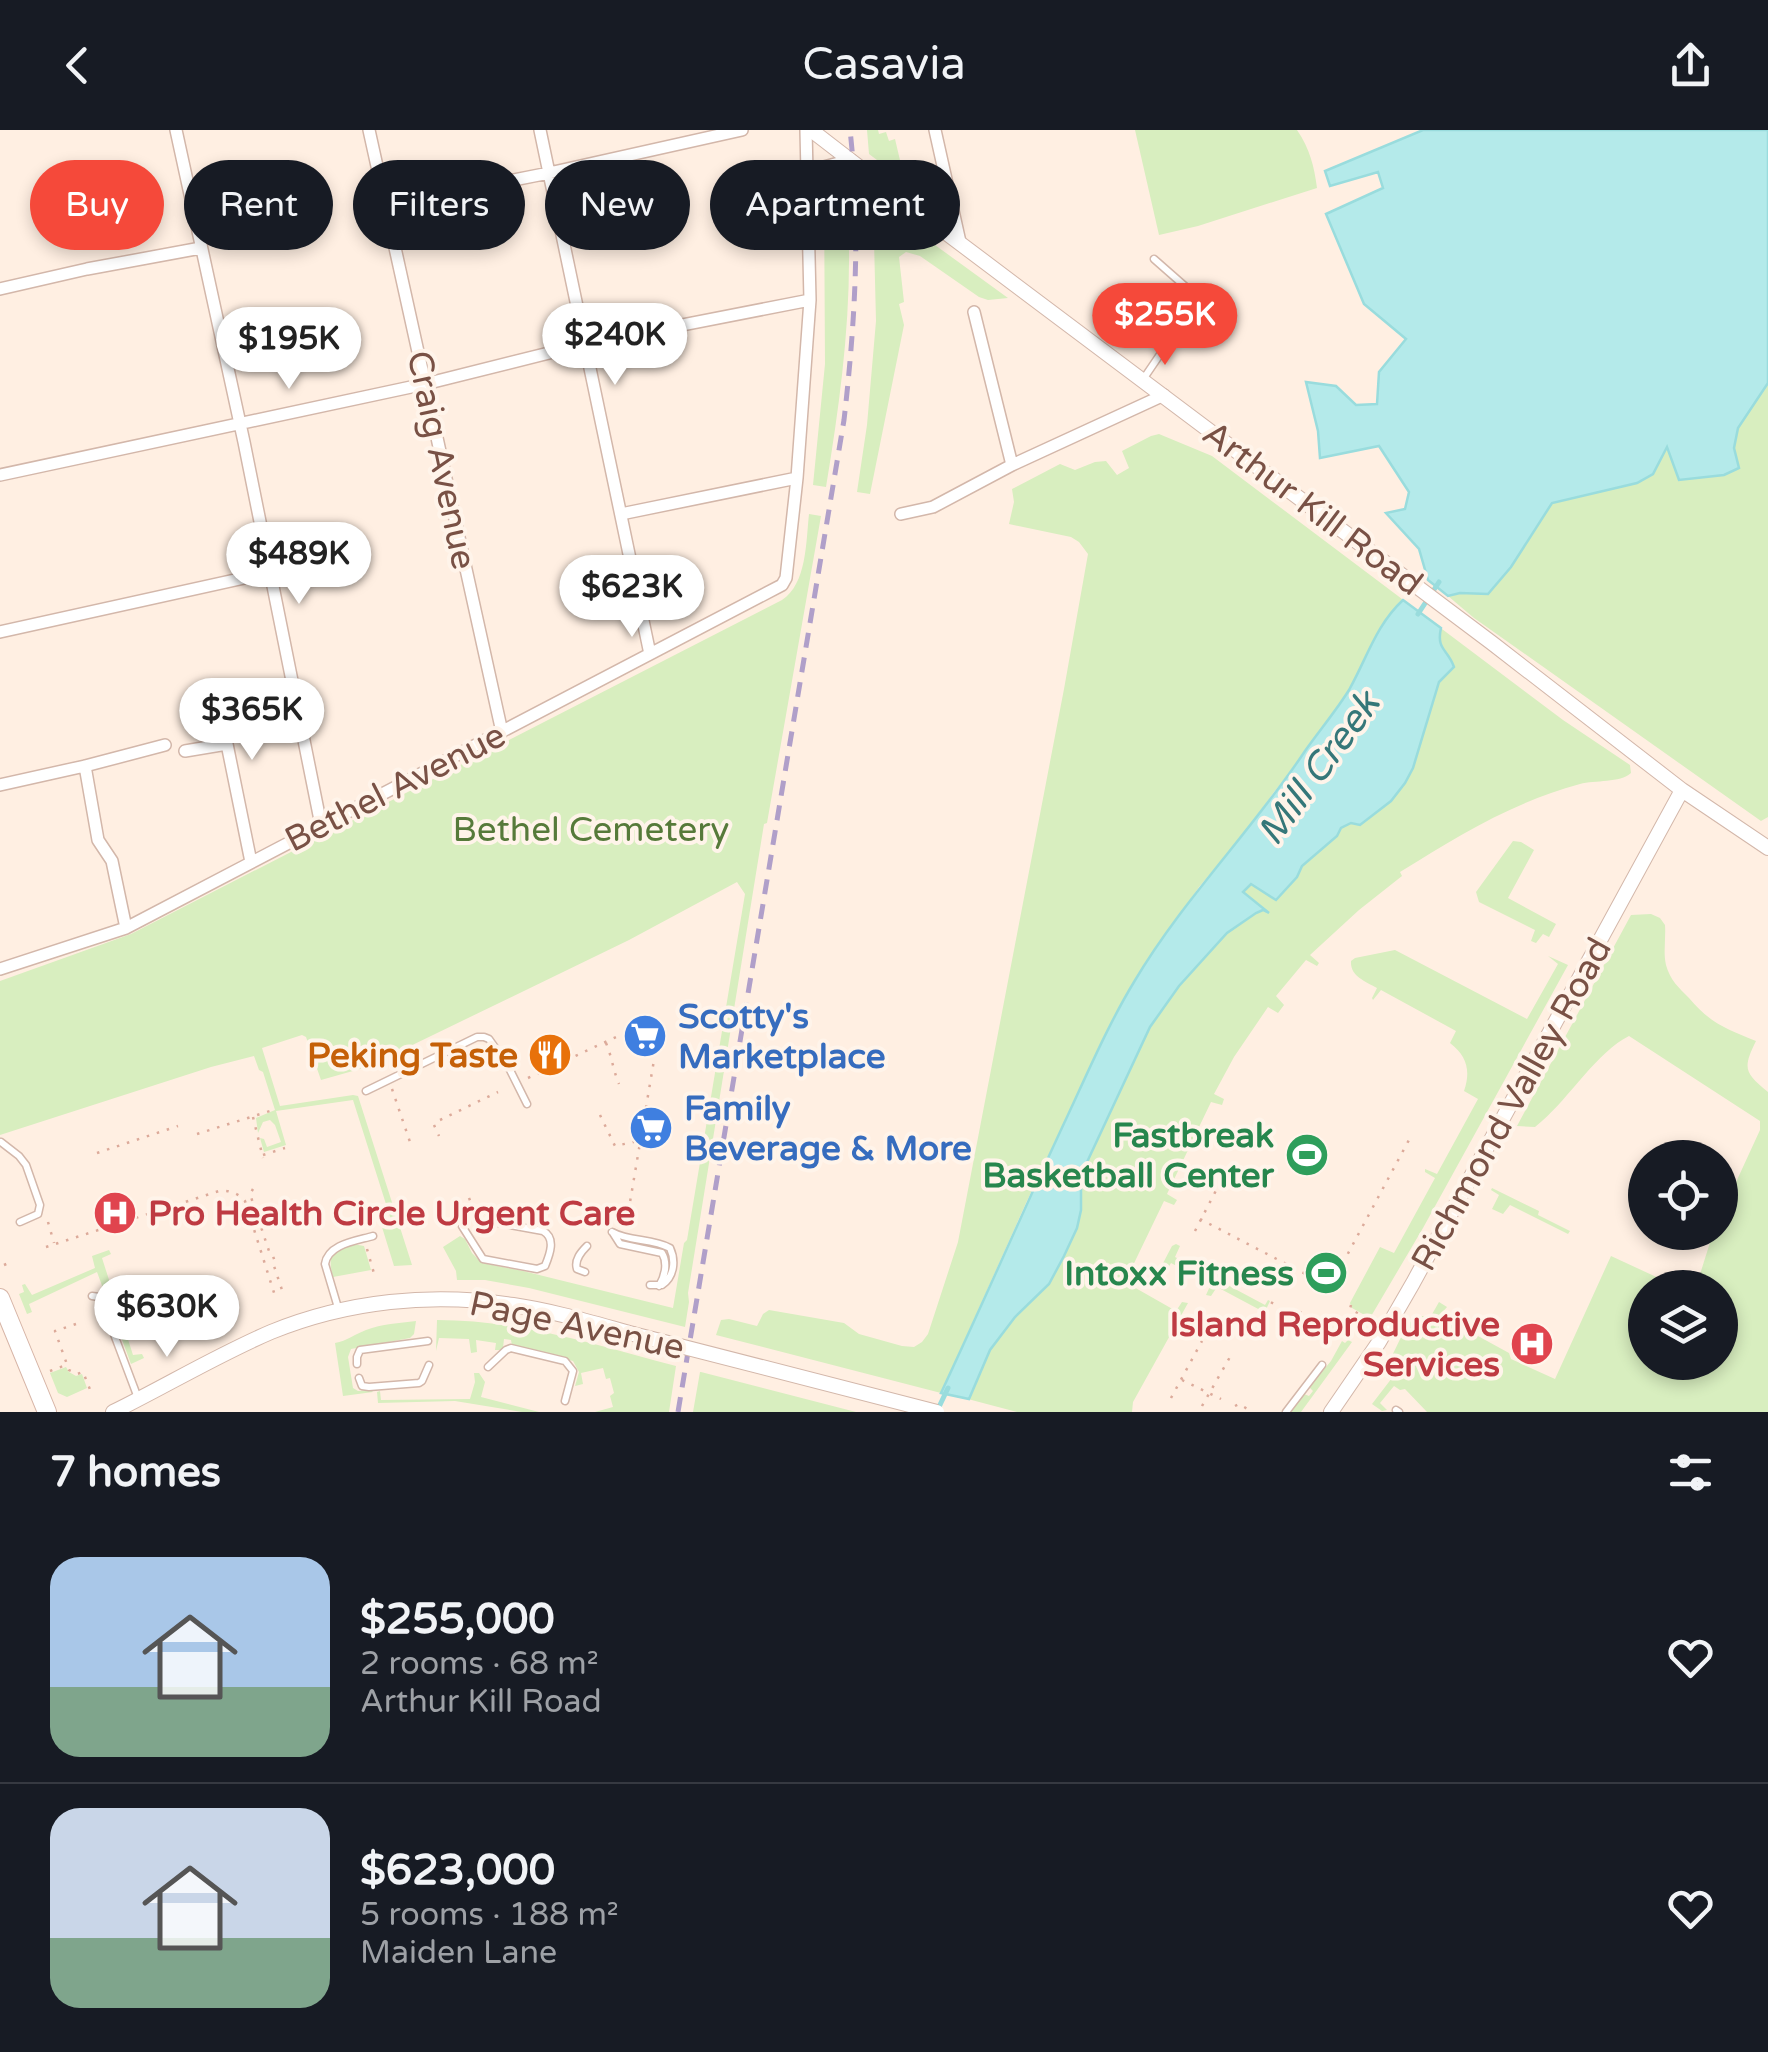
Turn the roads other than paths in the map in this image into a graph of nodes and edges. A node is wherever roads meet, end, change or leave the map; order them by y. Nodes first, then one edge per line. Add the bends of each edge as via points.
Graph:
1 (176, 130) edge
2 (369, 130) edge
3 (540, 130) edge
4 (742, 130) edge
5 (809, 130) edge
6 (935, 130) edge
7 (376, 160) edge
8 (546, 160) edge
9 (607, 160) edge
10 (808, 160) edge
11 (850, 160) edge
12 (942, 160) edge
13 (184, 168) edge
14 (960, 242) edge
15 (190, 250) edge
16 (201, 250) edge
17 (395, 250) edge
18 (565, 250) edge
19 (809, 250) edge
20 (1154, 259) dead end
21 (0, 289) edge
22 (810, 300) junction
23 (974, 312) dead end
24 (585, 344) junction
25 (1143, 379) junction
26 (424, 384) junction
27 (1164, 395) junction
28 (240, 424) junction
29 (1012, 465) junction
30 (0, 475) edge
31 (797, 478) junction
32 (621, 514) junction
33 (900, 514) dead end
34 (271, 572) junction
35 (0, 632) edge
36 (650, 654) junction
37 (502, 732) junction
38 (165, 745) dead end
39 (185, 751) dead end
40 (85, 766) junction
41 (0, 785) edge
42 (1682, 790) junction
43 (322, 825) junction
44 (1768, 848) edge
45 (251, 862) junction
46 (126, 928) junction
47 (0, 969) edge
48 (366, 1090) dead end
49 (527, 1104) dead end
50 (1, 1142) edge
51 (490, 1213) dead end
52 (20, 1222) dead end
53 (462, 1226) dead end
54 (612, 1232) dead end
55 (373, 1236) dead end
56 (587, 1246) dead end
57 (585, 1272) dead end
58 (655, 1285) dead end
59 (92, 1296) dead end
60 (0, 1298) edge
61 (339, 1311) junction
62 (106, 1314) dead end
63 (112, 1329) dead end
64 (428, 1341) dead end
65 (358, 1364) dead end
66 (1322, 1365) dead end
67 (429, 1366) dead end
68 (488, 1367) dead end
69 (359, 1378) dead end
70 (139, 1399) junction
71 (565, 1401) dead end
72 (47, 1412) edge
73 (113, 1412) edge
74 (936, 1412) edge
75 (1286, 1412) edge
76 (1331, 1412) edge

1 - 13 street
2 - 7 street, Craig Avenue
3 - 8 street
4 - 9 street
5 - 10 street
5 - 11 street, Arthur Kill Road
6 - 12 street
14 - 25 street, Arthur Kill Road
15 - 21 street
16 - 28 street
17 - 26 street, Craig Avenue
18 - 24 street
19 - 22 street
20 - 25 lane via 1193,299
22 - 24 street
22 - 31 street
23 - 29 street
24 - 26 street
24 - 32 street
25 - 27 street, Arthur Kill Road
26 - 28 street
26 - 37 street, Craig Avenue
27 - 29 street
27 - 42 street, Arthur Kill Road
28 - 30 street
28 - 34 street
29 - 33 street via 934,507
31 - 32 street
31 - 36 street, Bethel Avenue via 782,585
32 - 36 street
34 - 35 street
34 - 43 street
36 - 37 street, Bethel Avenue
37 - 43 street, Bethel Avenue
38 - 40 street
39 - 45 street via 227,744
40 - 41 street
40 - 46 street via 98,840 112,861
42 - 44 street, Arthur Kill Road
42 - 76 street, Richmond Valley Road via 1413,1284
43 - 45 street, Bethel Avenue
45 - 46 street, Bethel Avenue
46 - 47 street, Bethel Avenue
48 - 49 lane via 484,1036
50 - 52 lane via 24,1162 40,1206
51 - 53 lane via 499,1222 548,1234 545,1266 483,1259
54 - 58 lane via 670,1248 672,1274
55 - 61 lane via 326,1256
56 - 57 lane via 576,1264
59 - 62 lane
60 - 72 main road
61 - 70 street, Page Avenue via 263,1336
61 - 74 street, Page Avenue, bridge via 426,1299 546,1311
63 - 70 lane
64 - 65 lane via 364,1348
66 - 75 lane
67 - 69 lane via 419,1383 370,1388
68 - 71 lane via 511,1348 564,1362 573,1371
70 - 73 street, Page Avenue

